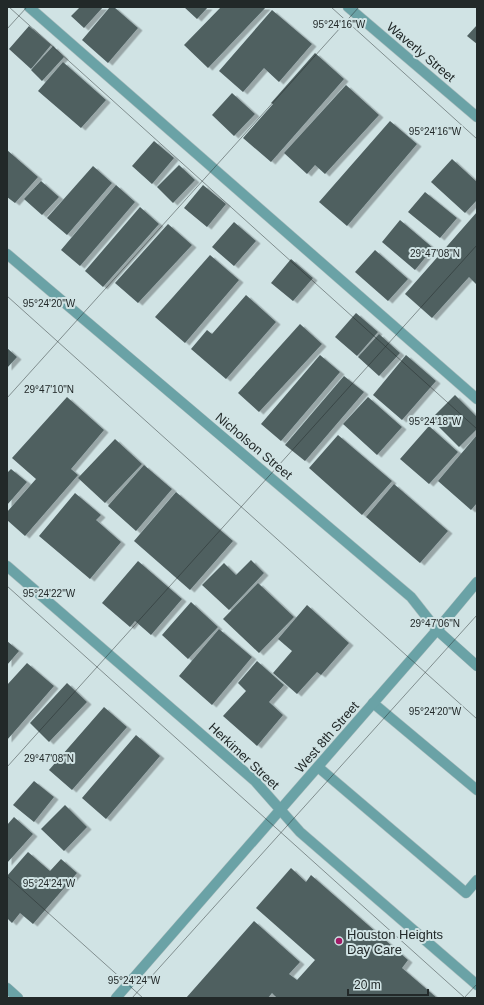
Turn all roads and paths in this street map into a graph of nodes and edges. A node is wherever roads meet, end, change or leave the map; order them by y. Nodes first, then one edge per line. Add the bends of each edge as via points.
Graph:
1 (29, 7) edge
2 (348, 7) edge
3 (477, 117) edge
4 (7, 254) edge
5 (477, 399) edge
6 (7, 566) edge
7 (477, 582) edge
8 (437, 630) junction
9 (477, 666) edge
10 (373, 703) junction
11 (318, 767) junction
12 (477, 790) edge
13 (281, 810) junction
14 (477, 880) edge
15 (477, 985) edge
16 (7, 988) edge
17 (18, 998) edge
18 (116, 998) edge

1 - 5 street
2 - 3 street, Waverly Street
4 - 8 street, Nicholson Street via 411,597
6 - 13 street, Herkimer Street via 255,781
7 - 8 street, West 8th Street
8 - 9 street, Nicholson Street
8 - 10 street, West 8th Street
10 - 11 street, West 8th Street
10 - 12 street
11 - 13 street, West 8th Street
11 - 14 street via 466,893
13 - 15 street, Herkimer Street via 300,832
13 - 18 street, West 8th Street
16 - 17 street

